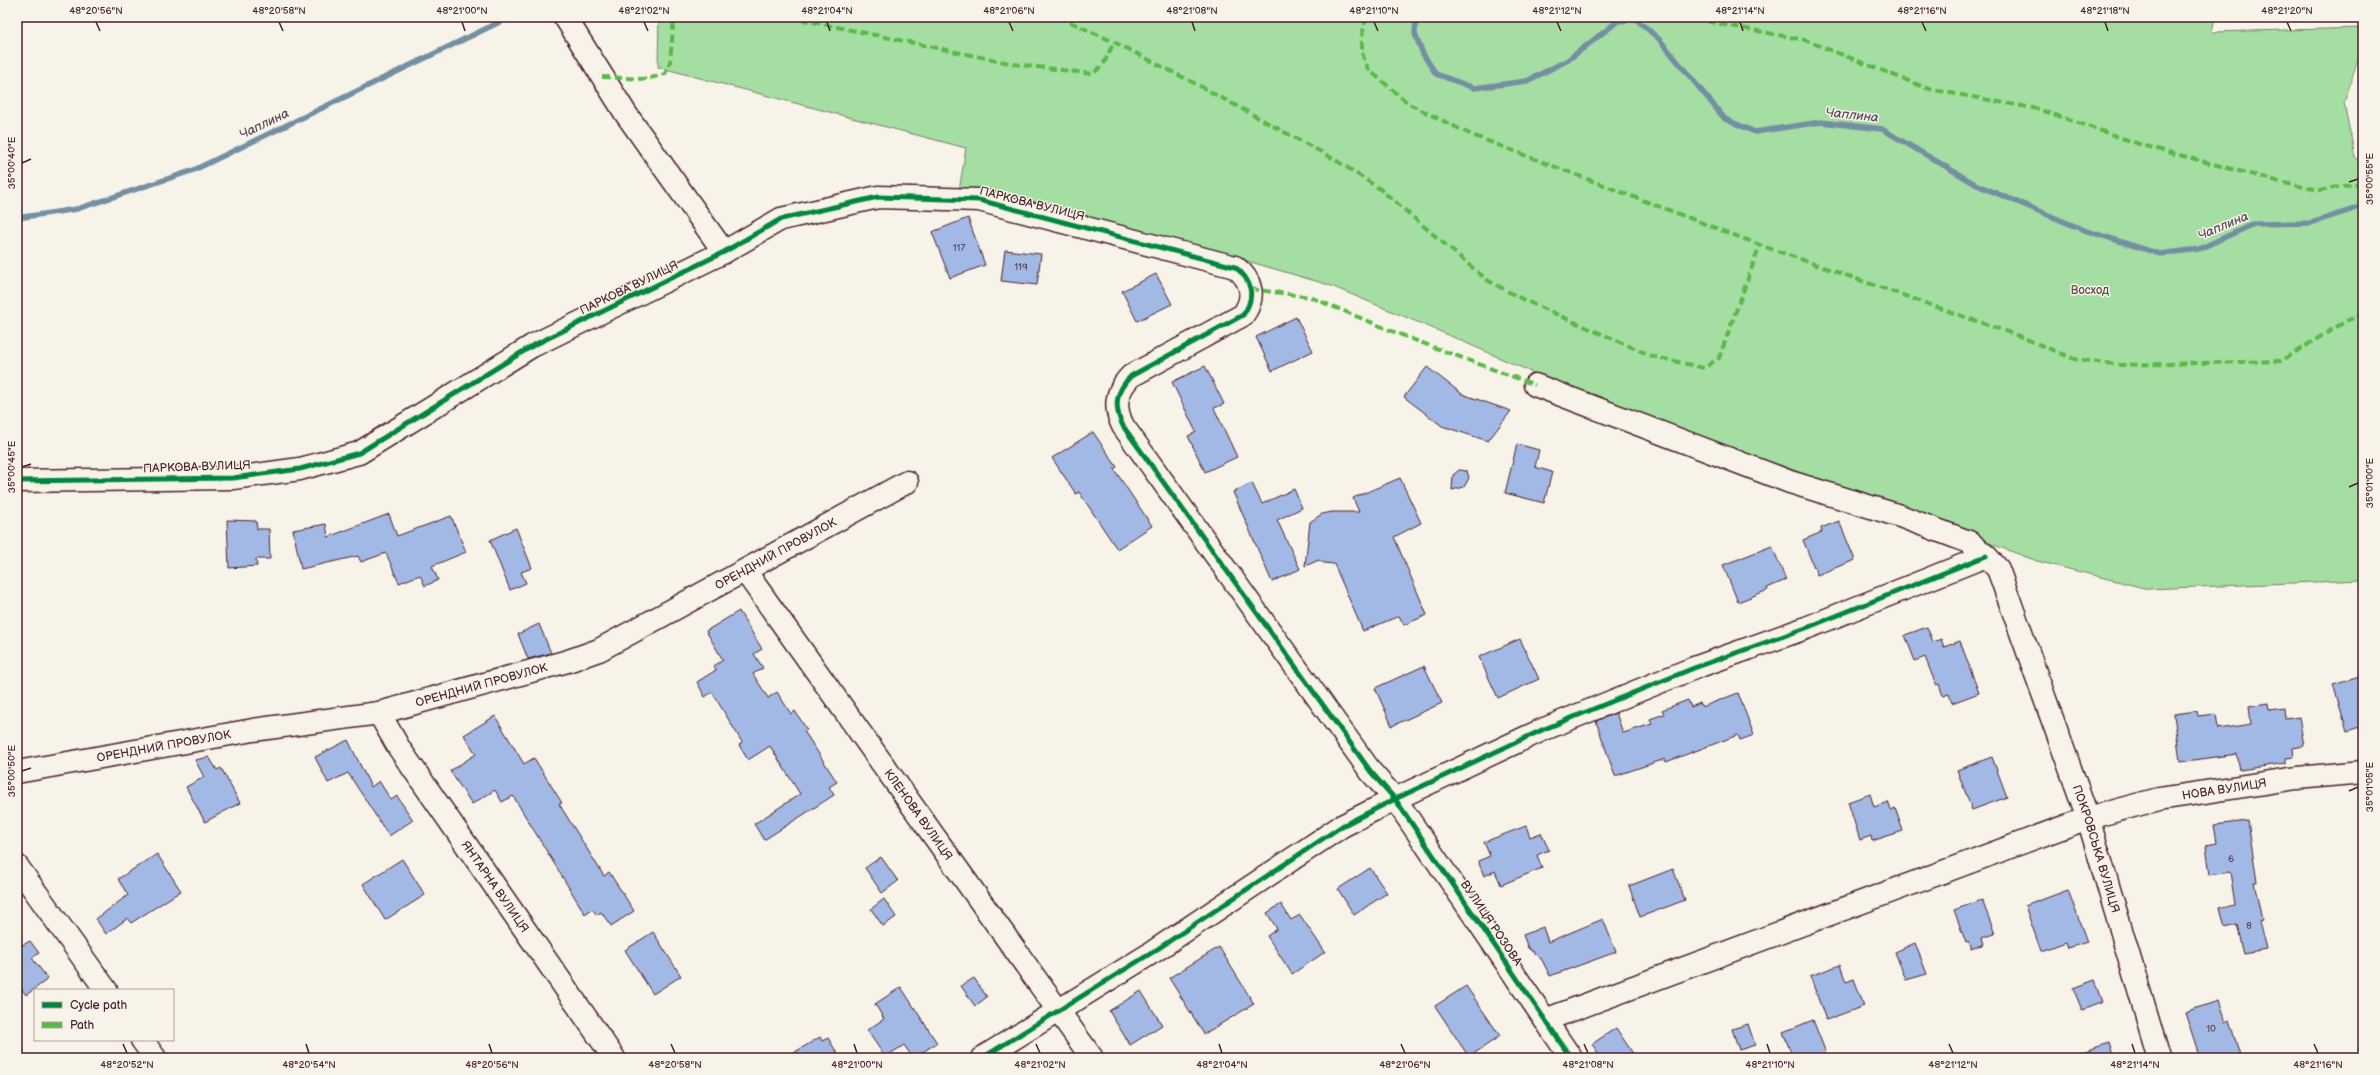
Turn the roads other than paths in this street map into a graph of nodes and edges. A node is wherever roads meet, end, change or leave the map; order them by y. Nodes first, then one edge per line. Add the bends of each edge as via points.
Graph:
1 (565, 17) edge
2 (724, 252) junction
3 (1251, 289) joint
4 (1535, 385) dead end
5 (17, 481) edge
6 (907, 482) dead end
7 (1986, 556) junction
8 (745, 570) junction
9 (379, 713) junction
10 (17, 772) edge
11 (2363, 772) edge
12 (1395, 798) junction
13 (2088, 818) junction
14 (17, 866) edge
15 (105, 989) edge
16 (1060, 1011) junction
17 (1546, 1020) junction
18 (143, 1041) edge
19 (155, 1058) edge
20 (614, 1058) edge
21 (982, 1058) edge
22 (1092, 1058) edge
23 (1571, 1058) edge
24 (2159, 1058) edge

1 - 2 street via 626,114
2 - 3 street, ПАРКОВА ВУЛИЦЯ via 781,219 878,197 979,200 1235,267 1248,280
2 - 5 street, ПАРКОВА ВУЛИЦЯ via 532,346 359,453 300,469 233,478
3 - 12 street, ВУЛИЦЯ РОЗОВА via 1248,307 1239,318 1131,376 1118,393 1118,416 1370,772
4 - 7 street, ПОКРОВСЬКА ВУЛИЦЯ via 1790,482 1907,518 1969,542
6 - 8 street, ОРЕНДНИЙ ПРОВУЛОК
7 - 12 street via 1806,628 1694,668 1549,727
7 - 13 street, ПОКРОВСЬКА ВУЛИЦЯ via 1998,569
8 - 9 street, ОРЕНДНИЙ ПРОВУЛОК via 599,650 568,661
8 - 16 street, КЛЕНОВА ВУЛИЦЯ
9 - 10 street, ОРЕНДНИЙ ПРОВУЛОК via 253,730
9 - 20 street, ЯНТАРНА ВУЛИЦЯ via 398,748
11 - 13 street, НОВА ВУЛИЦЯ via 2297,778 2159,799
12 - 16 street via 1342,826 1154,952
12 - 17 street, ВУЛИЦЯ РОЗОВА
13 - 17 street, НОВА ВУЛИЦЯ
13 - 24 street, ПОКРОВСЬКА ВУЛИЦЯ
14 - 15 street
16 - 21 street
16 - 22 street, КЛЕНОВА ВУЛИЦЯ
17 - 23 street, ВУЛИЦЯ РОЗОВА
18 - 19 street

